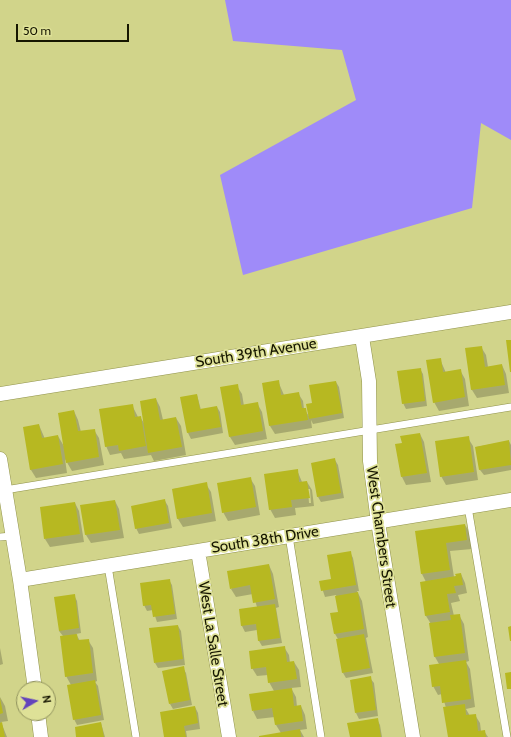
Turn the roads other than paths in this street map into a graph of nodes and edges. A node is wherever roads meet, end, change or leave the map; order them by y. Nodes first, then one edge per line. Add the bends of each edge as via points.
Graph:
1 (511, 312) edge
2 (362, 337) junction
3 (0, 394) edge
4 (511, 407) edge
5 (369, 429) junction
6 (0, 459) edge
7 (5, 490) junction
8 (511, 500) edge
9 (468, 507) junction
10 (378, 522) junction
11 (288, 536) junction
12 (6, 537) edge
13 (198, 551) junction
14 (108, 566) junction
15 (20, 580) junction
16 (33, 681) edge
17 (39, 721) edge
18 (41, 737) edge
19 (136, 737) edge
20 (229, 737) edge
21 (321, 737) edge
22 (413, 737) edge
23 (507, 737) edge

1 - 2 street, South 39th Avenue
2 - 3 street, South 39th Avenue
2 - 5 street, West Chambers Street via 369,381
4 - 5 lane
5 - 7 lane
5 - 10 street, West Chambers Street via 370,461
6 - 7 street
7 - 12 street
8 - 9 street, South 38th Drive
9 - 10 street, South 38th Drive
9 - 23 lane
10 - 11 street, South 38th Drive
10 - 22 street, West Chambers Street
11 - 13 street, South 38th Drive
11 - 21 lane
12 - 15 street
13 - 14 street, South 38th Drive
13 - 20 street, West La Salle Street
14 - 15 street, South 38th Drive
14 - 19 lane
15 - 16 street
17 - 18 street

